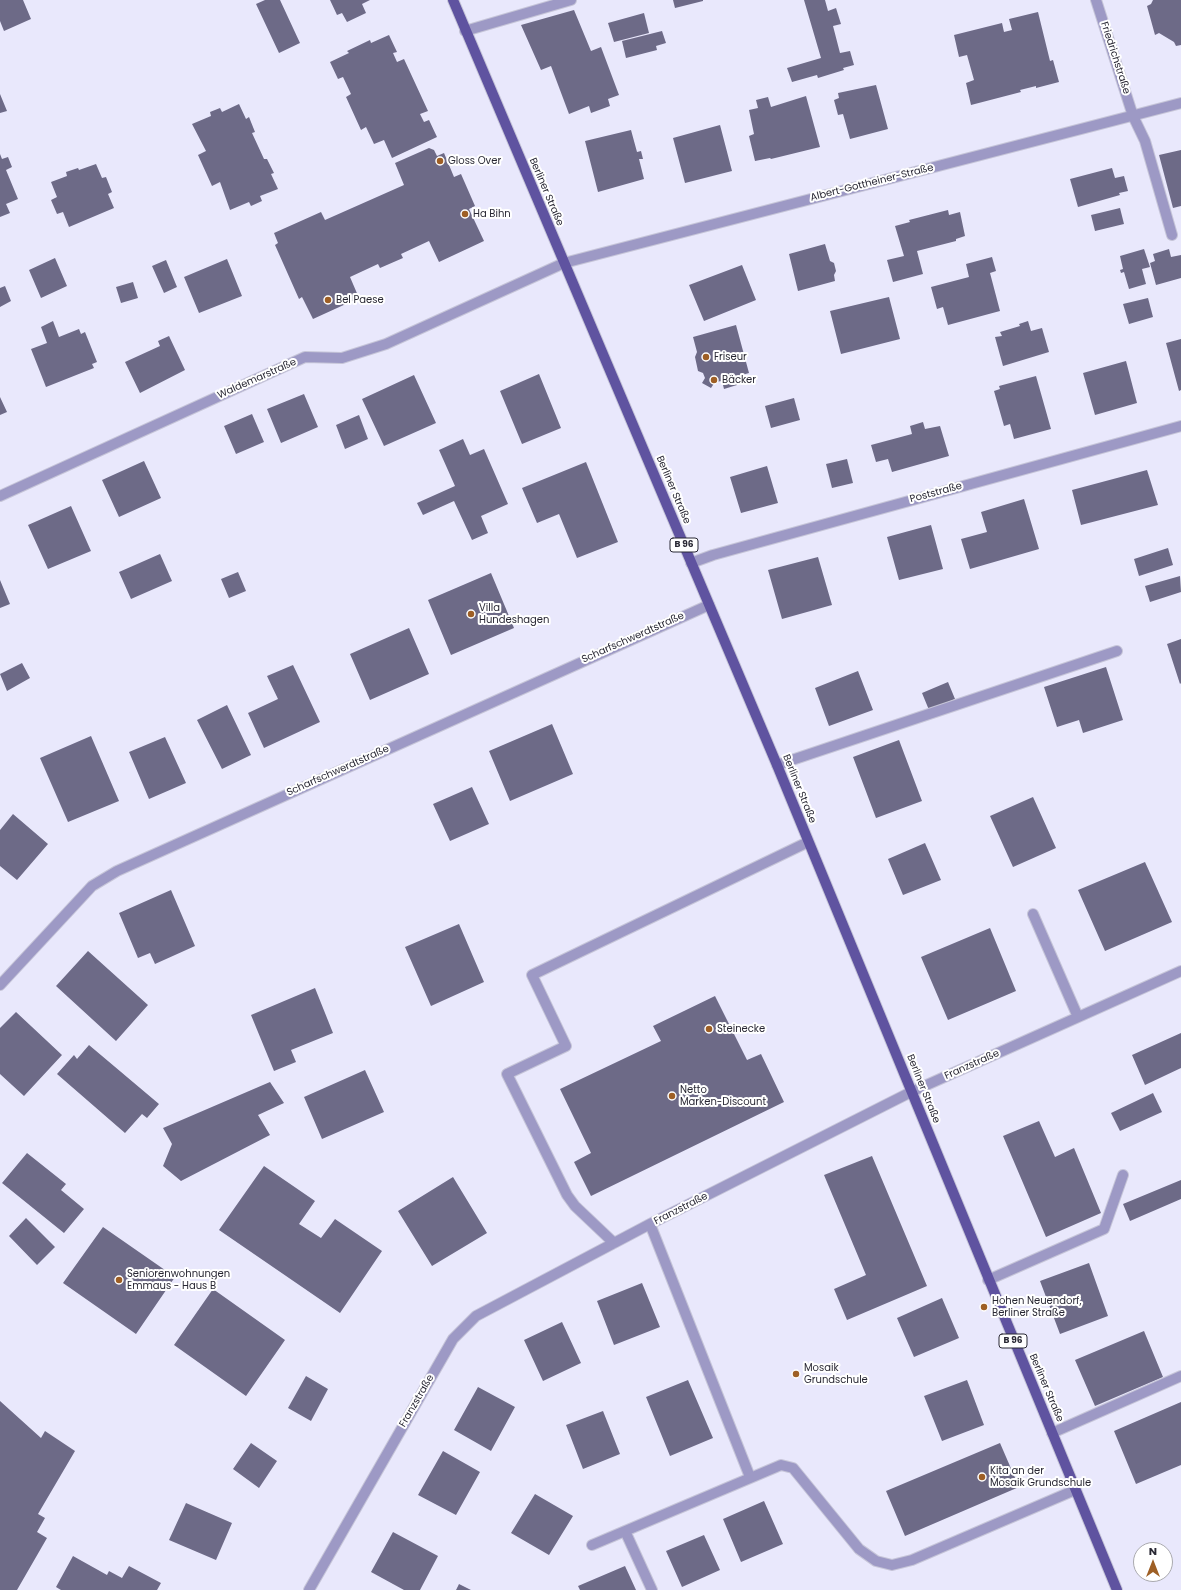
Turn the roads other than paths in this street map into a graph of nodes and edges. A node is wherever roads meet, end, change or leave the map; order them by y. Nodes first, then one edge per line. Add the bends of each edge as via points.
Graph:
1 (453, 0) edge
2 (571, 0) edge
3 (1096, 0) edge
4 (465, 31) junction
5 (1181, 103) edge
6 (1133, 116) junction
7 (1172, 235) dead end
8 (564, 263) junction
9 (1181, 426) edge
10 (0, 496) edge
11 (691, 563) junction
12 (709, 604) junction
13 (1117, 651) dead end
14 (777, 765) junction
15 (808, 842) junction
16 (1033, 914) dead end
17 (1181, 971) edge
18 (0, 985) edge
19 (1078, 1017) junction
20 (911, 1092) junction
21 (1123, 1174) dead end
22 (650, 1224) junction
23 (614, 1243) junction
24 (988, 1280) junction
25 (1181, 1376) edge
26 (1052, 1433) junction
27 (750, 1477) junction
28 (1075, 1490) junction
29 (625, 1531) junction
30 (592, 1545) dead end
31 (309, 1590) edge
32 (652, 1590) edge
33 (1117, 1590) edge

1 - 4 main road, Berliner Straße / B 96
2 - 4 street
3 - 6 street, Friedrichstraße
4 - 8 main road, Berliner Straße / B 96
5 - 6 street, Albert-Gottheiner-Straße
6 - 7 street, Friedrichstraße via 1145,142
6 - 8 street, Albert-Gottheiner-Straße
8 - 10 street, Waldemarstraße via 386,344 342,358 305,357
8 - 11 main road, Berliner Straße / B 96
9 - 11 street, Poststraße
11 - 12 main road, Berliner Straße / B 96
12 - 14 main road, Berliner Straße / B 96
12 - 18 street, Scharfschwerdtstraße via 117,871 92,886
13 - 14 street
14 - 15 main road, Berliner Straße / B 96
15 - 20 main road, Berliner Straße / B 96
15 - 23 street via 532,975 566,1046 507,1074 567,1195
16 - 19 street
17 - 19 street, Franzstraße
19 - 20 street, Franzstraße
20 - 22 street, Franzstraße
20 - 24 main road, Berliner Straße / B 96
21 - 24 street via 1104,1229
22 - 23 street, Franzstraße
22 - 27 street
23 - 31 street, Franzstraße via 476,1316 453,1339
24 - 26 main road, Berliner Straße / B 96
25 - 26 street
26 - 28 main road, Berliner Straße / B 96
27 - 28 street via 781,1465 793,1468 859,1549 876,1561 892,1565 912,1560
27 - 29 street
28 - 33 main road, Berliner Straße / B 96
29 - 30 street
29 - 32 street

